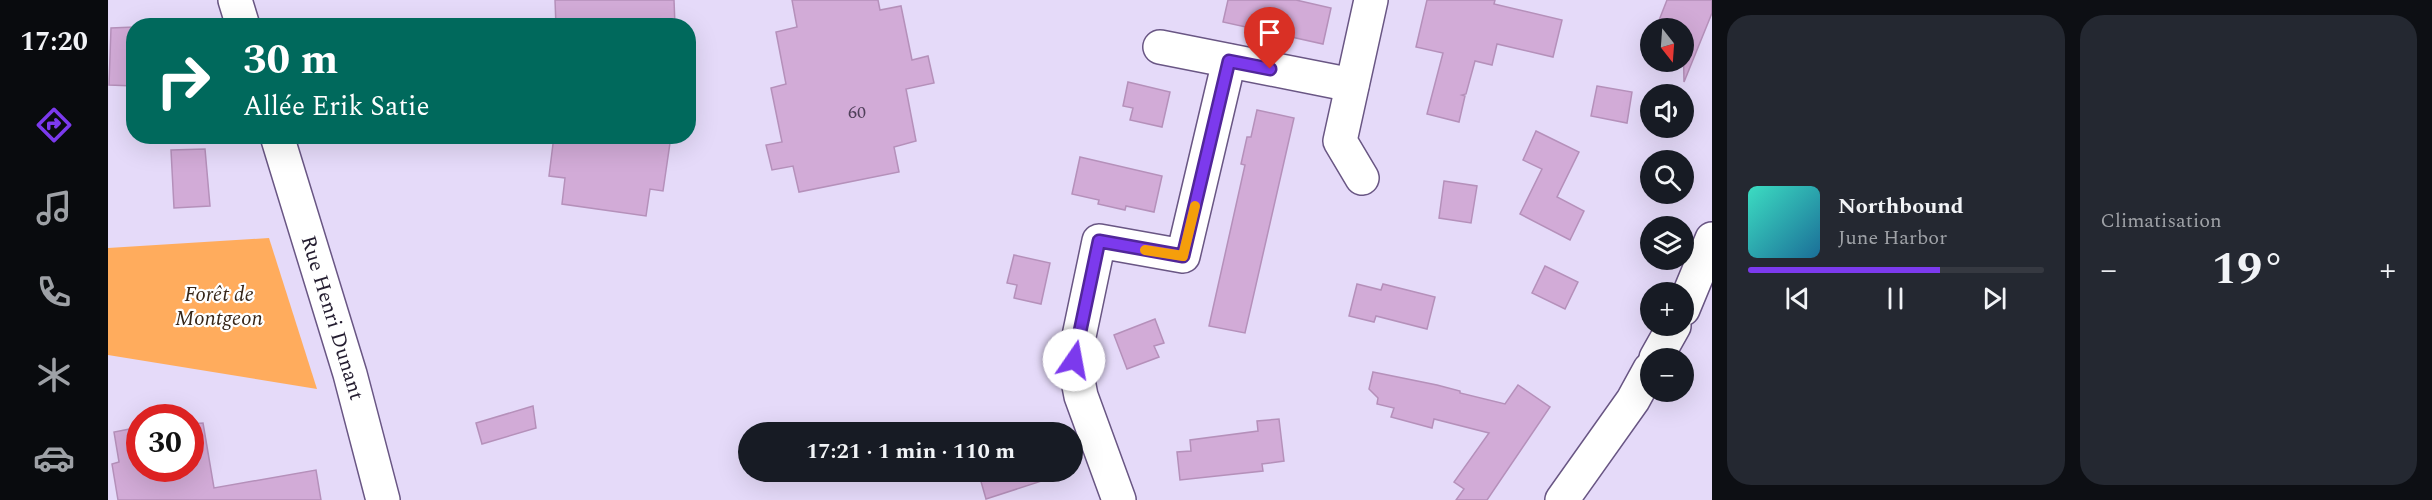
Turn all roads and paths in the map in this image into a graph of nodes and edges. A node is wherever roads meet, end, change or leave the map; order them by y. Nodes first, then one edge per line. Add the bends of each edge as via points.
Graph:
1 (235, 0) edge
2 (1371, 0) edge
3 (241, 18) edge
4 (1160, 47) dead end
5 (1229, 61) junction
6 (1352, 86) junction
7 (279, 144) edge
8 (1362, 178) dead end
9 (1712, 238) edge
10 (1694, 282) edge
11 (1640, 387) edge
12 (383, 500) edge
13 (1119, 500) edge
14 (1562, 500) edge

1 - 3 street
2 - 6 street
4 - 5 street
5 - 6 street
5 - 13 street via 1183,256 1099,241 1074,360 1081,396
6 - 8 street via 1340,141
7 - 12 street, Rue Henri Dunant via 350,374
9 - 10 street
11 - 14 street

